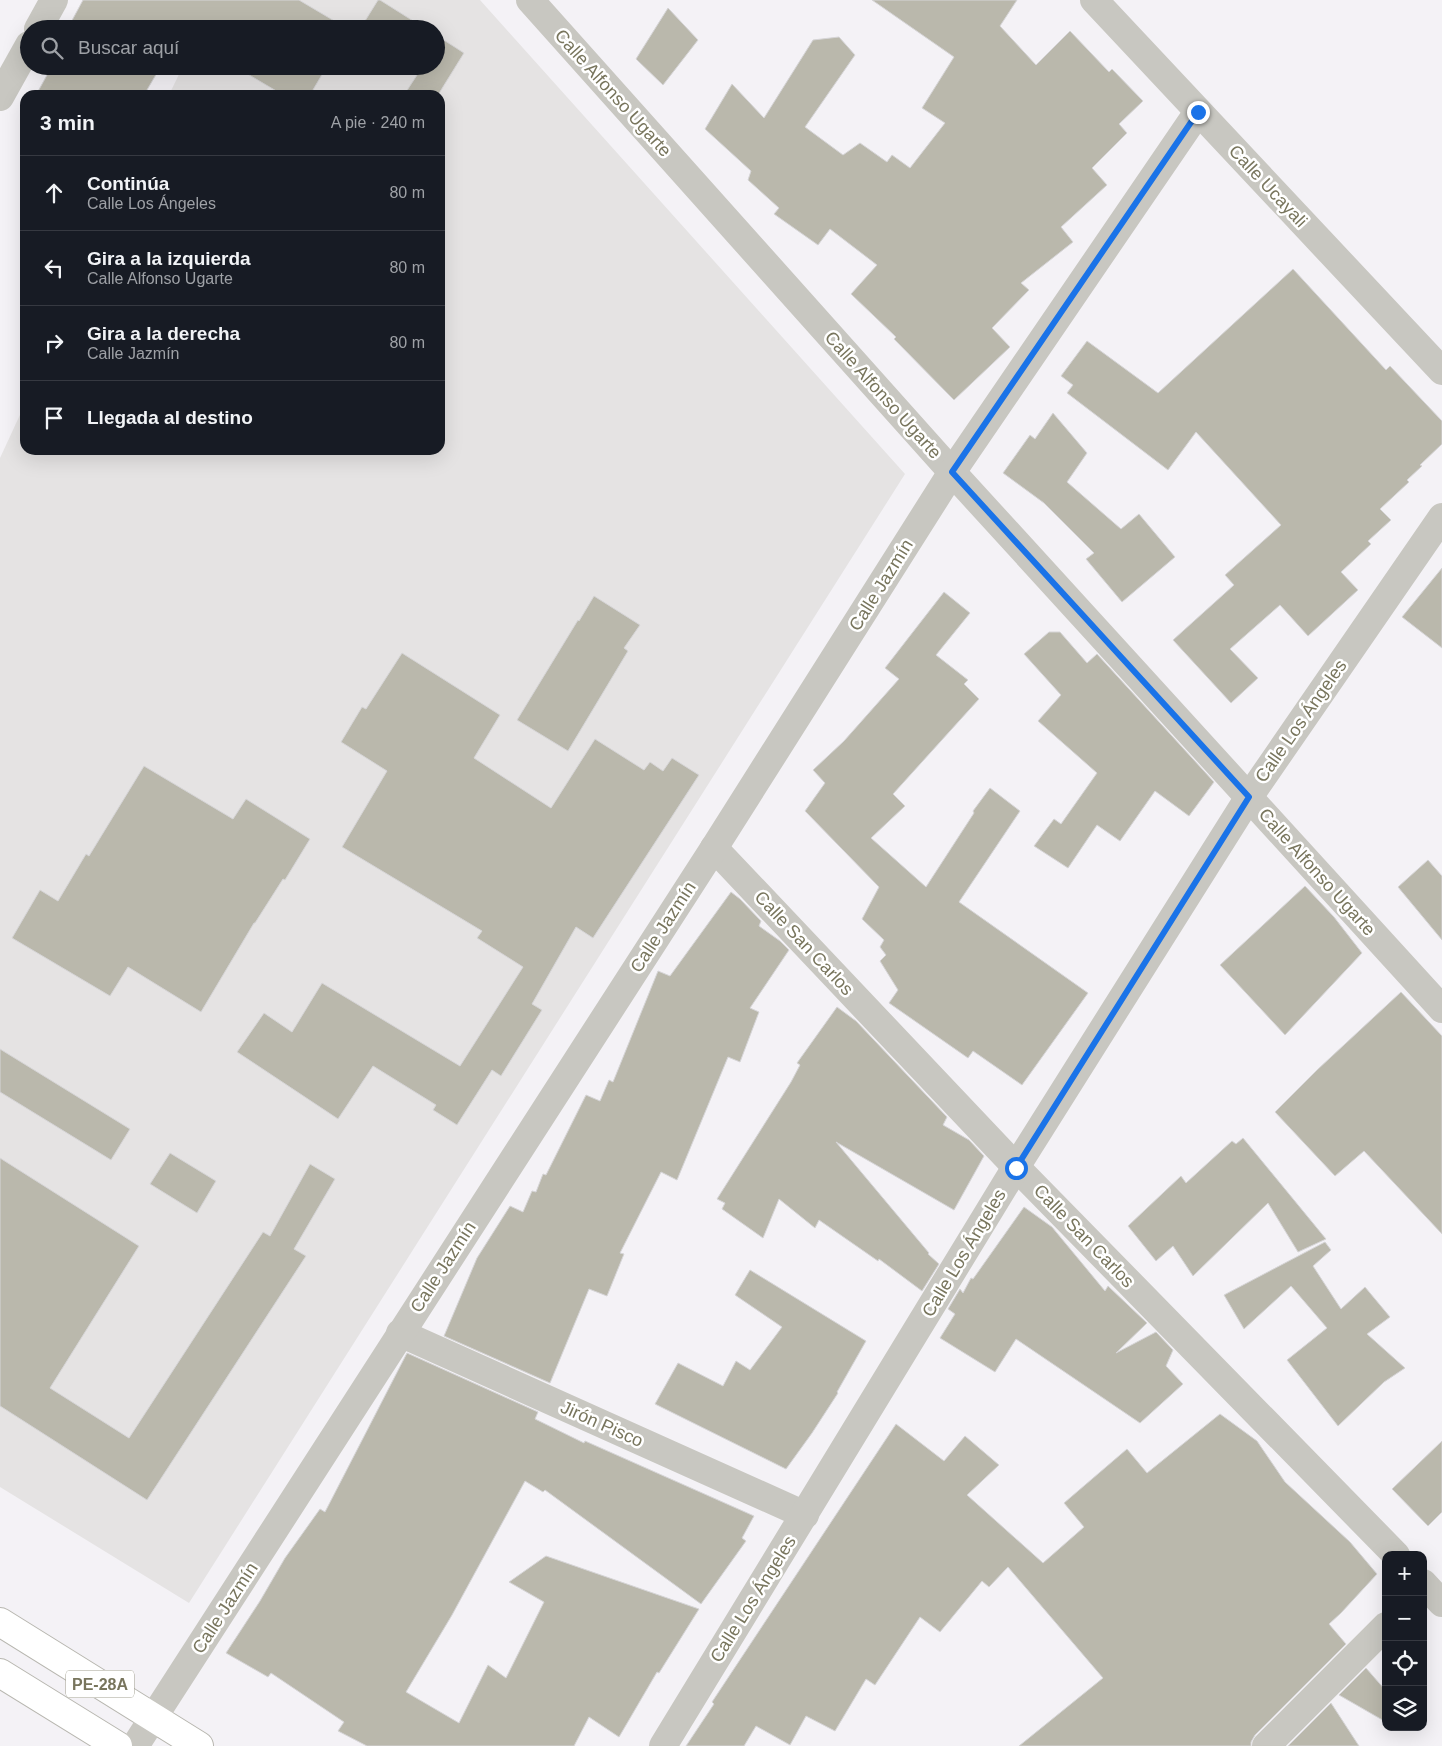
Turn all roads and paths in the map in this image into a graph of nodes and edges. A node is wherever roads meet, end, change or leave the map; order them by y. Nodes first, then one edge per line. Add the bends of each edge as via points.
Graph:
1 (54, 0) edge
2 (530, 0) edge
3 (1094, 0) edge
4 (43, 20) edge
5 (20, 61) edge
6 (0, 97) edge
7 (1198, 112) junction
8 (1442, 371) edge
9 (952, 472) junction
10 (1442, 517) edge
11 (1249, 797) junction
12 (714, 848) junction
13 (1442, 1009) edge
14 (1016, 1168) junction
15 (400, 1334) junction
16 (805, 1515) junction
17 (1392, 1551) edge
18 (0, 1622) edge
19 (1382, 1630) edge
20 (0, 1673) edge
21 (154, 1718) junction
22 (118, 1746) edge
23 (135, 1746) edge
24 (200, 1746) edge
25 (663, 1746) edge
26 (1266, 1746) edge

1 - 4 street
2 - 9 street, Calle Alfonso Ugarte
3 - 7 street, Calle Ucayali
5 - 6 street
7 - 8 street, Calle Ucayali
7 - 9 street, Calle Jazmín
9 - 11 street, Calle Alfonso Ugarte
9 - 12 street, Calle Jazmín
10 - 11 street, Calle Los Ángeles
11 - 13 street, Calle Alfonso Ugarte
11 - 14 street, Calle Los Ángeles
12 - 14 street, Calle San Carlos
12 - 15 street, Calle Jazmín
14 - 16 street, Calle Los Ángeles
14 - 17 street, Calle San Carlos
15 - 16 street, Jirón Pisco
15 - 21 street, Calle Jazmín
16 - 25 street, Calle Los Ángeles
18 - 21 highway, PE-28A
19 - 26 street
20 - 22 highway, PE-28A
21 - 23 street, Calle Jazmín
21 - 24 highway, PE-28A

